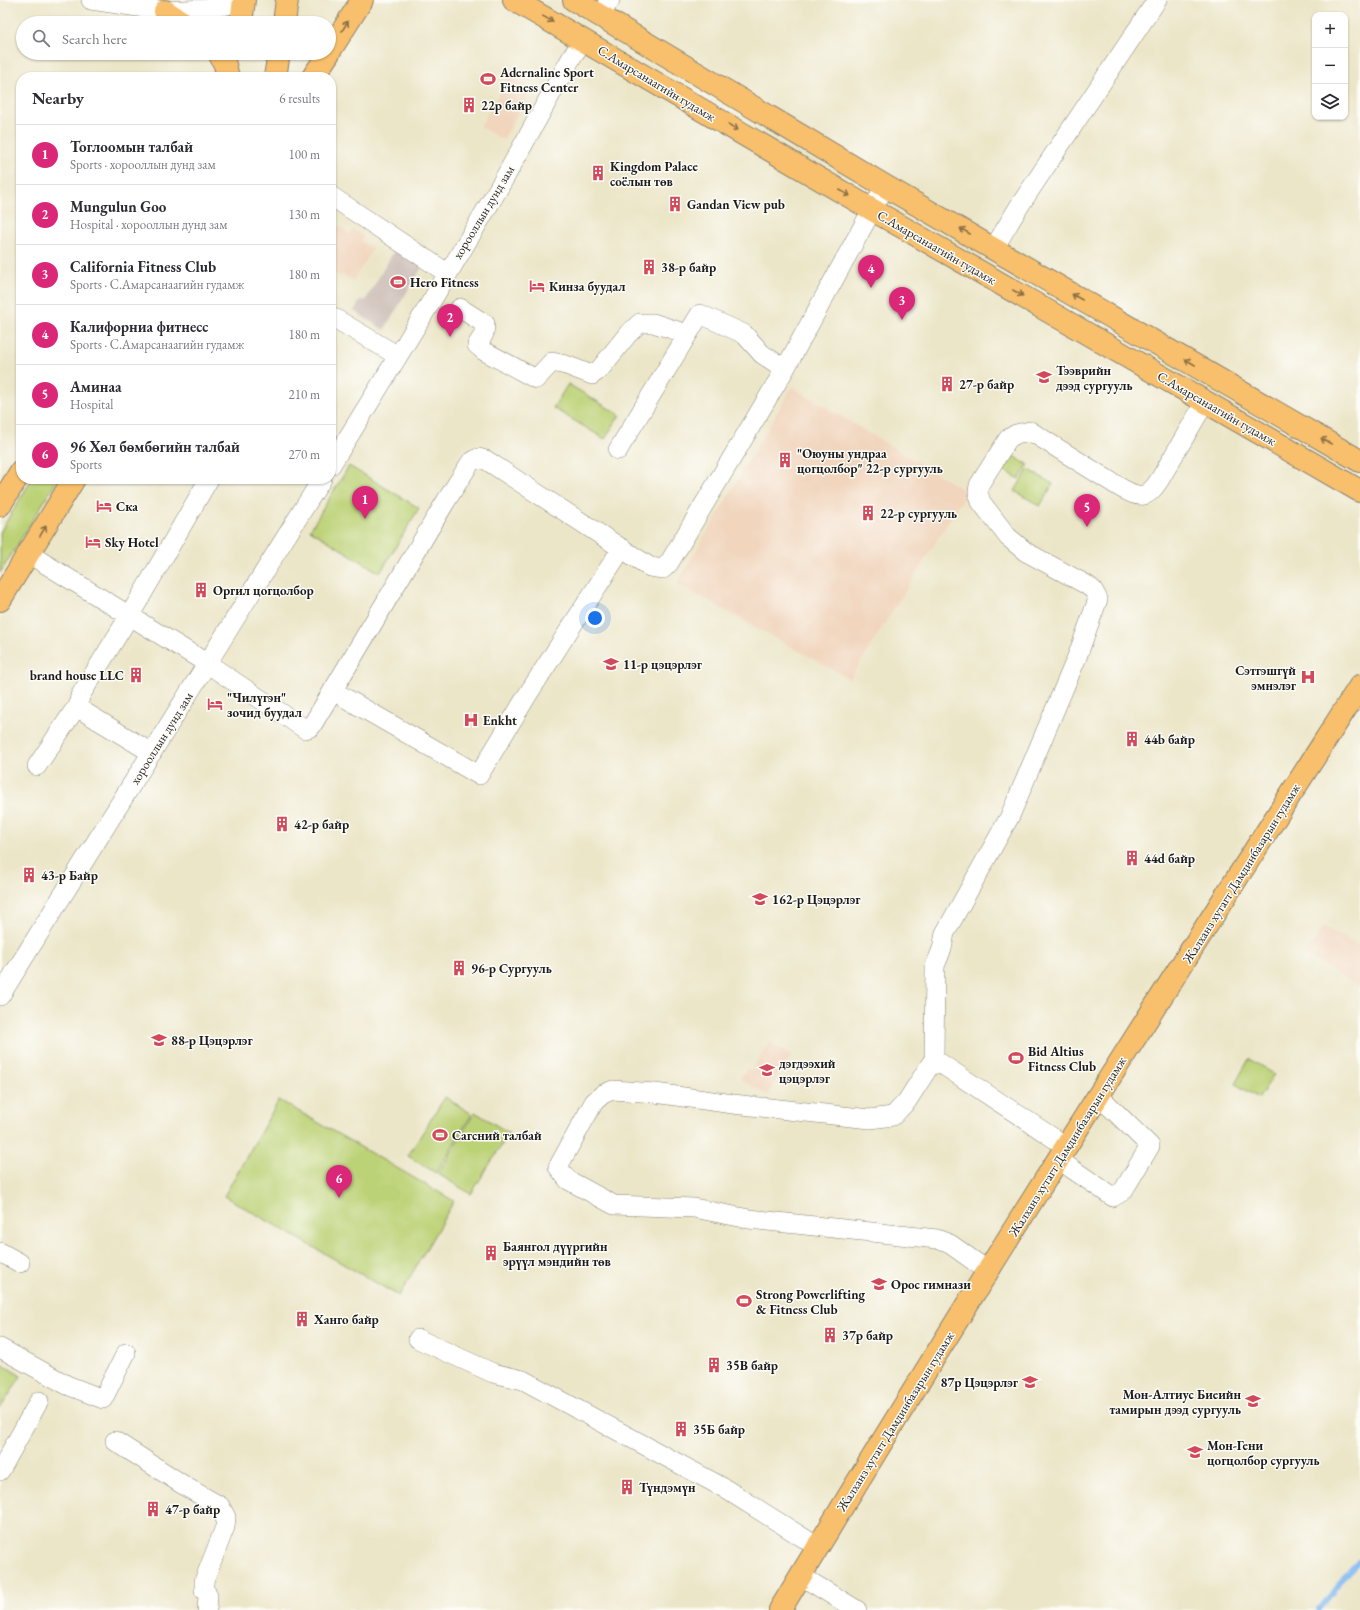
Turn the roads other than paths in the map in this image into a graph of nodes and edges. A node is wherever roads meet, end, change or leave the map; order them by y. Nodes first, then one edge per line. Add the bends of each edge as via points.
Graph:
1 (91, 0) edge
2 (287, 0) edge
3 (362, 0) edge
4 (514, 0) edge
5 (574, 0) edge
6 (1157, 0) edge
7 (157, 5) edge
8 (245, 6) edge
9 (605, 7) edge
10 (174, 16) edge
11 (285, 16) edge
12 (584, 40) junction
13 (336, 42) edge
14 (222, 60) edge
15 (236, 60) edge
16 (278, 60) edge
17 (325, 60) edge
18 (227, 72) edge
19 (234, 72) edge
20 (276, 72) edge
21 (317, 72) edge
22 (885, 186) junction
23 (336, 199) edge
24 (871, 209) junction
25 (994, 248) junction
26 (447, 273) junction
27 (460, 308) dead end
28 (336, 319) edge
29 (687, 334) junction
30 (398, 356) junction
31 (785, 369) junction
32 (1218, 378) junction
33 (1205, 402) junction
34 (618, 450) dead end
35 (336, 457) edge
36 (1360, 461) edge
37 (16, 479) edge
38 (71, 484) edge
39 (206, 484) edge
40 (319, 484) edge
41 (1360, 491) edge
42 (0, 506) edge
43 (622, 548) junction
44 (29, 554) junction
45 (0, 600) edge
46 (130, 615) junction
47 (208, 664) junction
48 (1360, 686) edge
49 (333, 691) junction
50 (78, 708) junction
51 (152, 753) junction
52 (37, 766) dead end
53 (7, 971) edge
54 (0, 996) edge
55 (934, 1059) junction
56 (1099, 1096) junction
57 (1063, 1153) junction
58 (0, 1252) edge
59 (20, 1263) dead end
60 (988, 1271) junction
61 (418, 1339) dead end
62 (0, 1348) edge
63 (126, 1353) dead end
64 (39, 1401) dead end
65 (115, 1441) dead end
66 (0, 1470) edge
67 (818, 1547) junction
68 (801, 1576) junction
69 (207, 1610) edge
70 (780, 1610) edge
71 (857, 1610) edge

1 - 7 street via 126,6
2 - 11 main road
13 -> 3 main road
4 -> 12 main road, С.Амарсанаагийн гудамж
5 - 9 main road, С.Амарсанаагийн гудамж
6 - 25 street
7 - 8 street via 205,9
7 - 10 main road
9 - 22 main road, С.Амарсанаагийн гудамж
12 -> 24 main road, С.Амарсанаагийн гудамж
12 - 26 street, хорооллын дунд зам
14 - 18 main road
15 - 19 main road
16 - 20 main road
17 - 21 main road
22 - 24 street
25 -> 22 main road, С.Амарсанаагийн гудамж
23 - 26 street
24 - 31 street
24 -> 33 main road, С.Амарсанаагийн гудамж
32 -> 25 main road, С.Амарсанаагийн гудамж
26 - 30 street, хорооллын дунд зам
27 - 29 street via 485,324 484,334 477,345 536,379 552,362 592,375 640,323 653,323
28 - 30 street
29 - 31 street via 700,314 744,334 762,354
29 - 34 street
30 - 35 street, хорооллын дунд зам
31 - 43 street via 669,563 663,569 650,567
32 - 33 main road
36 -> 32 main road, С.Амарсанаагийн гудамж
33 - 41 main road, С.Амарсанаагийн гудамж
33 - 55 street via 1160,479 1152,491 1143,496 1121,488 1030,431 1008,439 979,485 981,502 1008,537 1026,552 1087,585 1098,599 1077,657 1010,816 946,933 935,966
37 - 42 main road
44 -> 38 main road
39 - 46 street
40 - 47 street, хорооллын дунд зам
43 - 49 street via 479,775
43 - 49 street via 486,460 478,458 470,463 446,501
44 - 45 main road
44 - 46 street
46 - 47 street
46 - 50 street via 80,696
47 - 49 street via 305,729 311,727
47 - 51 street, хорооллын дунд зам
48 - 56 main road, Жалханз хутагт Дамдинбазарын гудамж
50 - 51 street
50 - 52 street
51 - 53 street, хорооллын дунд зам
53 - 54 street, хорооллын дунд зам
55 - 57 street
55 - 60 street via 907,1101 893,1116 870,1119 613,1090 594,1102 558,1167 568,1180 614,1205 694,1208 749,1219 937,1239 950,1244
56 - 57 main road, Жалханз хутагт Дамдинбазарын гудамж
56 - 57 street via 1150,1146 1123,1191 1113,1198
57 - 60 main road, Жалханз хутагт Дамдинбазарын гудамж
58 - 59 street
60 - 67 main road, Жалханз хутагт Дамдинбазарын гудамж
61 - 67 street via 492,1373 523,1380 724,1488
62 - 63 street via 67,1385 102,1399
64 - 66 street
65 - 69 street via 220,1506 226,1517 225,1527 204,1581 204,1590 208,1595
67 - 68 main road, Жалханз хутагт Дамдинбазарын гудамж
68 - 70 main road, Жалханз хутагт Дамдинбазарын гудамж
68 - 71 street

